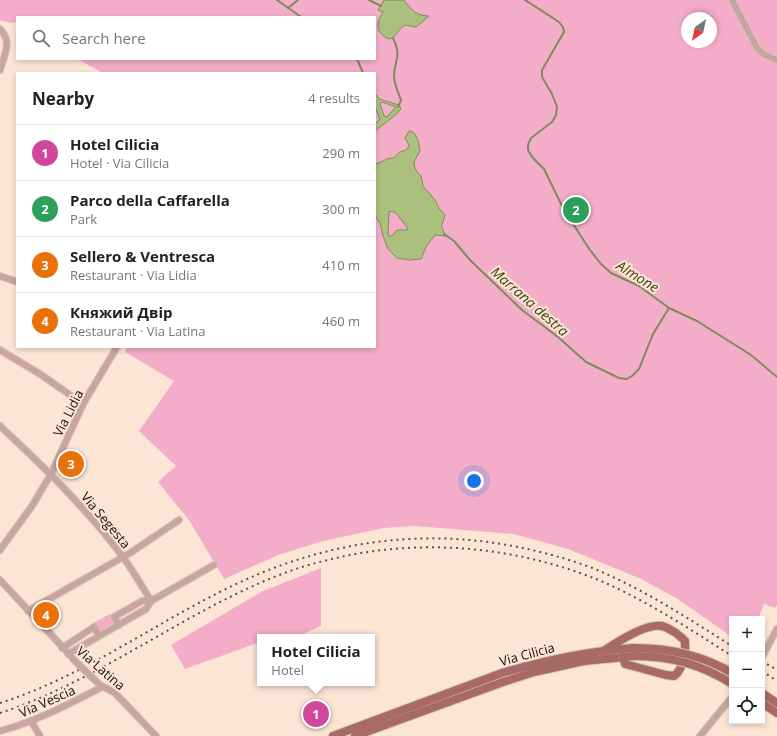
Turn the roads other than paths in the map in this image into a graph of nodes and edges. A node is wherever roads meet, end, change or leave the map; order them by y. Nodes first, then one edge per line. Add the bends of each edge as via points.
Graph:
1 (732, 0) edge
2 (0, 29) edge
3 (777, 60) edge
4 (0, 70) edge
5 (0, 276) edge
6 (16, 282) edge
7 (117, 348) edge
8 (0, 350) edge
9 (83, 404) junction
10 (0, 426) edge
11 (51, 474) junction
12 (179, 520) dead end
13 (0, 550) edge
14 (123, 558) junction
15 (214, 564) dead end
16 (0, 580) edge
17 (151, 601) junction
18 (28, 611) junction
19 (777, 629) edge
20 (99, 636) junction
21 (62, 648) junction
22 (604, 650) junction
23 (634, 652) junction
24 (765, 652) edge
25 (70, 656) junction
26 (623, 657) junction
27 (729, 671) edge
28 (729, 682) edge
29 (101, 685) junction
30 (765, 695) edge
31 (729, 701) edge
32 (777, 703) edge
33 (765, 705) edge
34 (777, 713) edge
35 (31, 722) junction
36 (0, 731) edge
37 (40, 736) edge
38 (156, 736) edge
39 (333, 736) edge
40 (355, 736) edge
41 (700, 736) edge

1 - 3 street via 757,48 763,54
2 - 4 street via 8,42
5 - 6 street
7 - 9 street, Via Lidia
8 - 9 street
9 - 11 street, Via Lidia
10 - 11 street, Via Segesta
11 - 13 street, Via Lidia via 22,521
11 - 14 street, Via Segesta via 88,514
12 - 14 street
14 - 17 street, Via Segesta
14 - 18 street
15 - 17 street
16 - 18 street, Via Latina
17 - 20 street via 142,601 114,617 119,625
18 - 21 street, Via Latina
19 - 24 street
20 - 21 street via 94,627
20 - 25 street
21 - 25 street, Via Latina
22 - 23 main road, Via Cilicia
22 - 26 main road via 656,626 665,627 685,641 681,668 674,676 625,664
22 - 39 main road, Via Cilicia via 502,672
23 - 26 main road, Via Cilicia
23 - 27 main road, Via Cilicia, bridge via 660,649 687,654 712,662
23 - 28 main road, Via Cilicia, bridge via 686,662 709,670
25 - 29 street, Via Latina, bridge
26 - 40 main road, Via Cilicia via 584,661 534,672
29 - 35 street, Via Vescia
29 - 38 street, Via Latina via 115,693
30 - 32 main road
31 - 41 street
33 - 34 main road
35 - 36 street, Via Vescia
35 - 37 street

